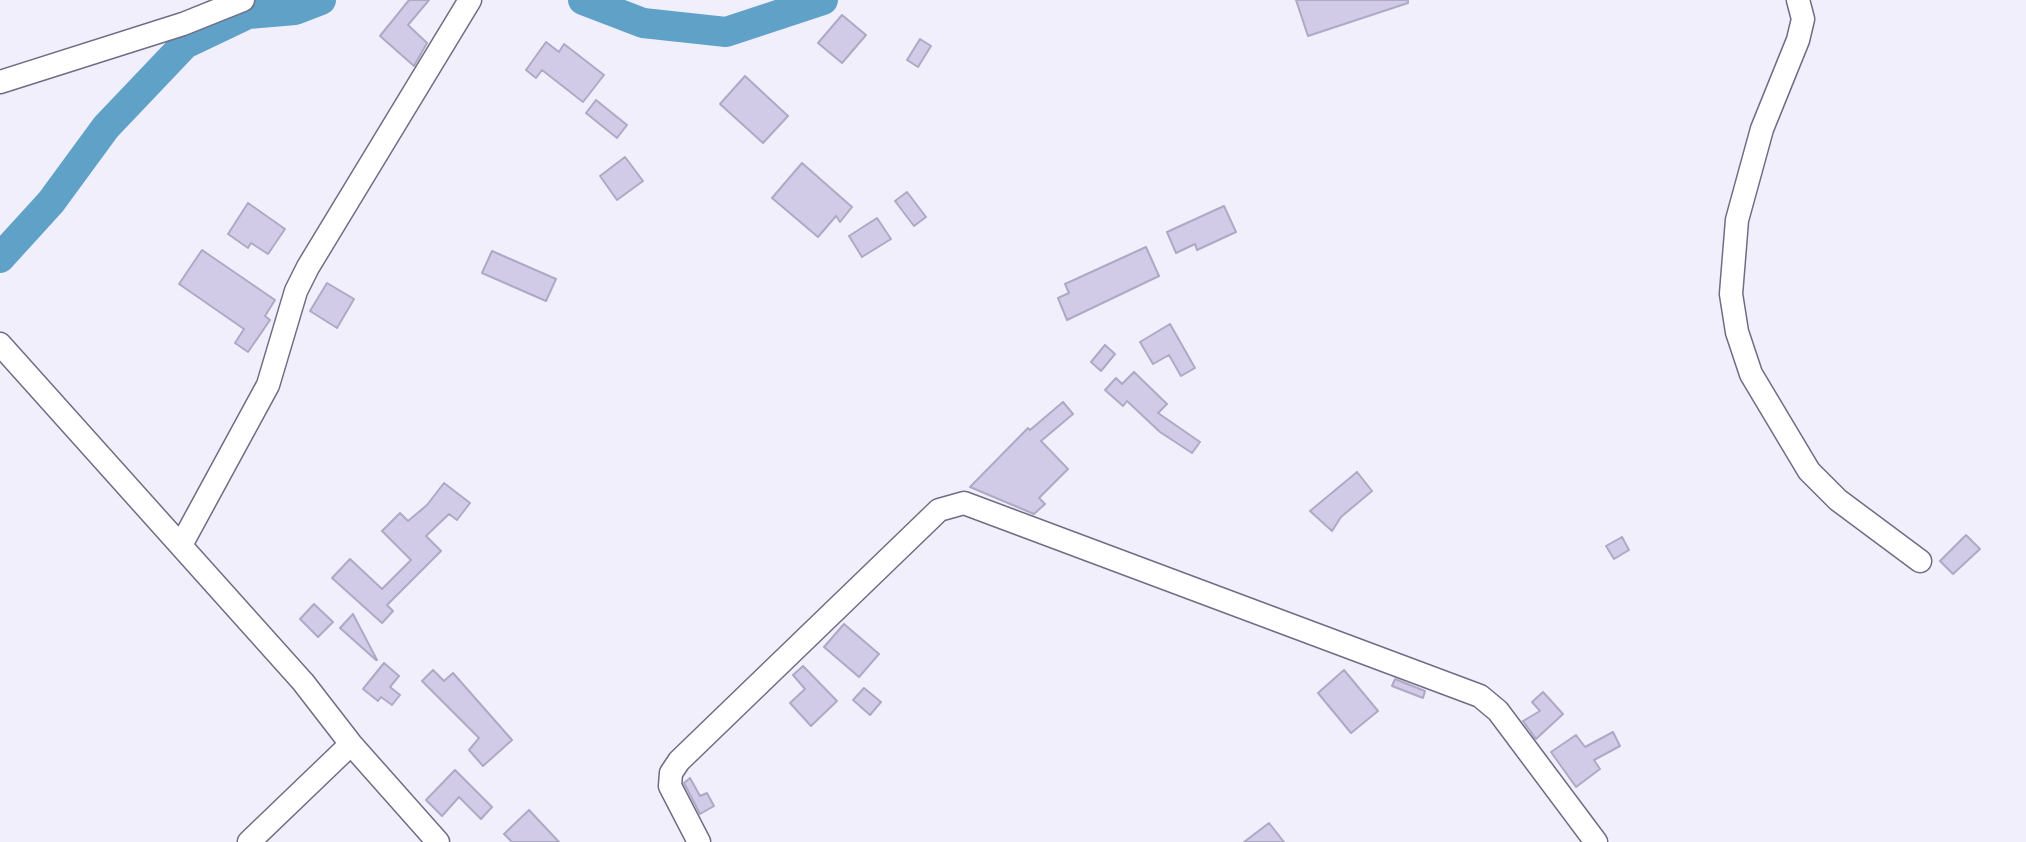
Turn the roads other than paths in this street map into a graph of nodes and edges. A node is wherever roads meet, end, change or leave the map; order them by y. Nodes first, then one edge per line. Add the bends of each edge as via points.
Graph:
1 (243, 0) edge
2 (470, 0) edge
3 (1798, 0) edge
4 (0, 82) edge
5 (0, 344) edge
6 (181, 545) junction
7 (1920, 561) dead end
8 (351, 744) junction
9 (249, 842) edge
10 (438, 842) edge
11 (699, 842) edge
12 (1596, 842) edge

1 - 4 street
2 - 6 street via 308,267 268,385
3 - 7 street via 1803,19 1798,40 1762,129 1737,220 1731,294 1737,332 1751,374 1809,471 1838,500
5 - 6 street
6 - 8 street
8 - 9 street
8 - 10 street
11 - 12 street via 670,786 679,761 939,510 964,503 1480,696 1498,711

